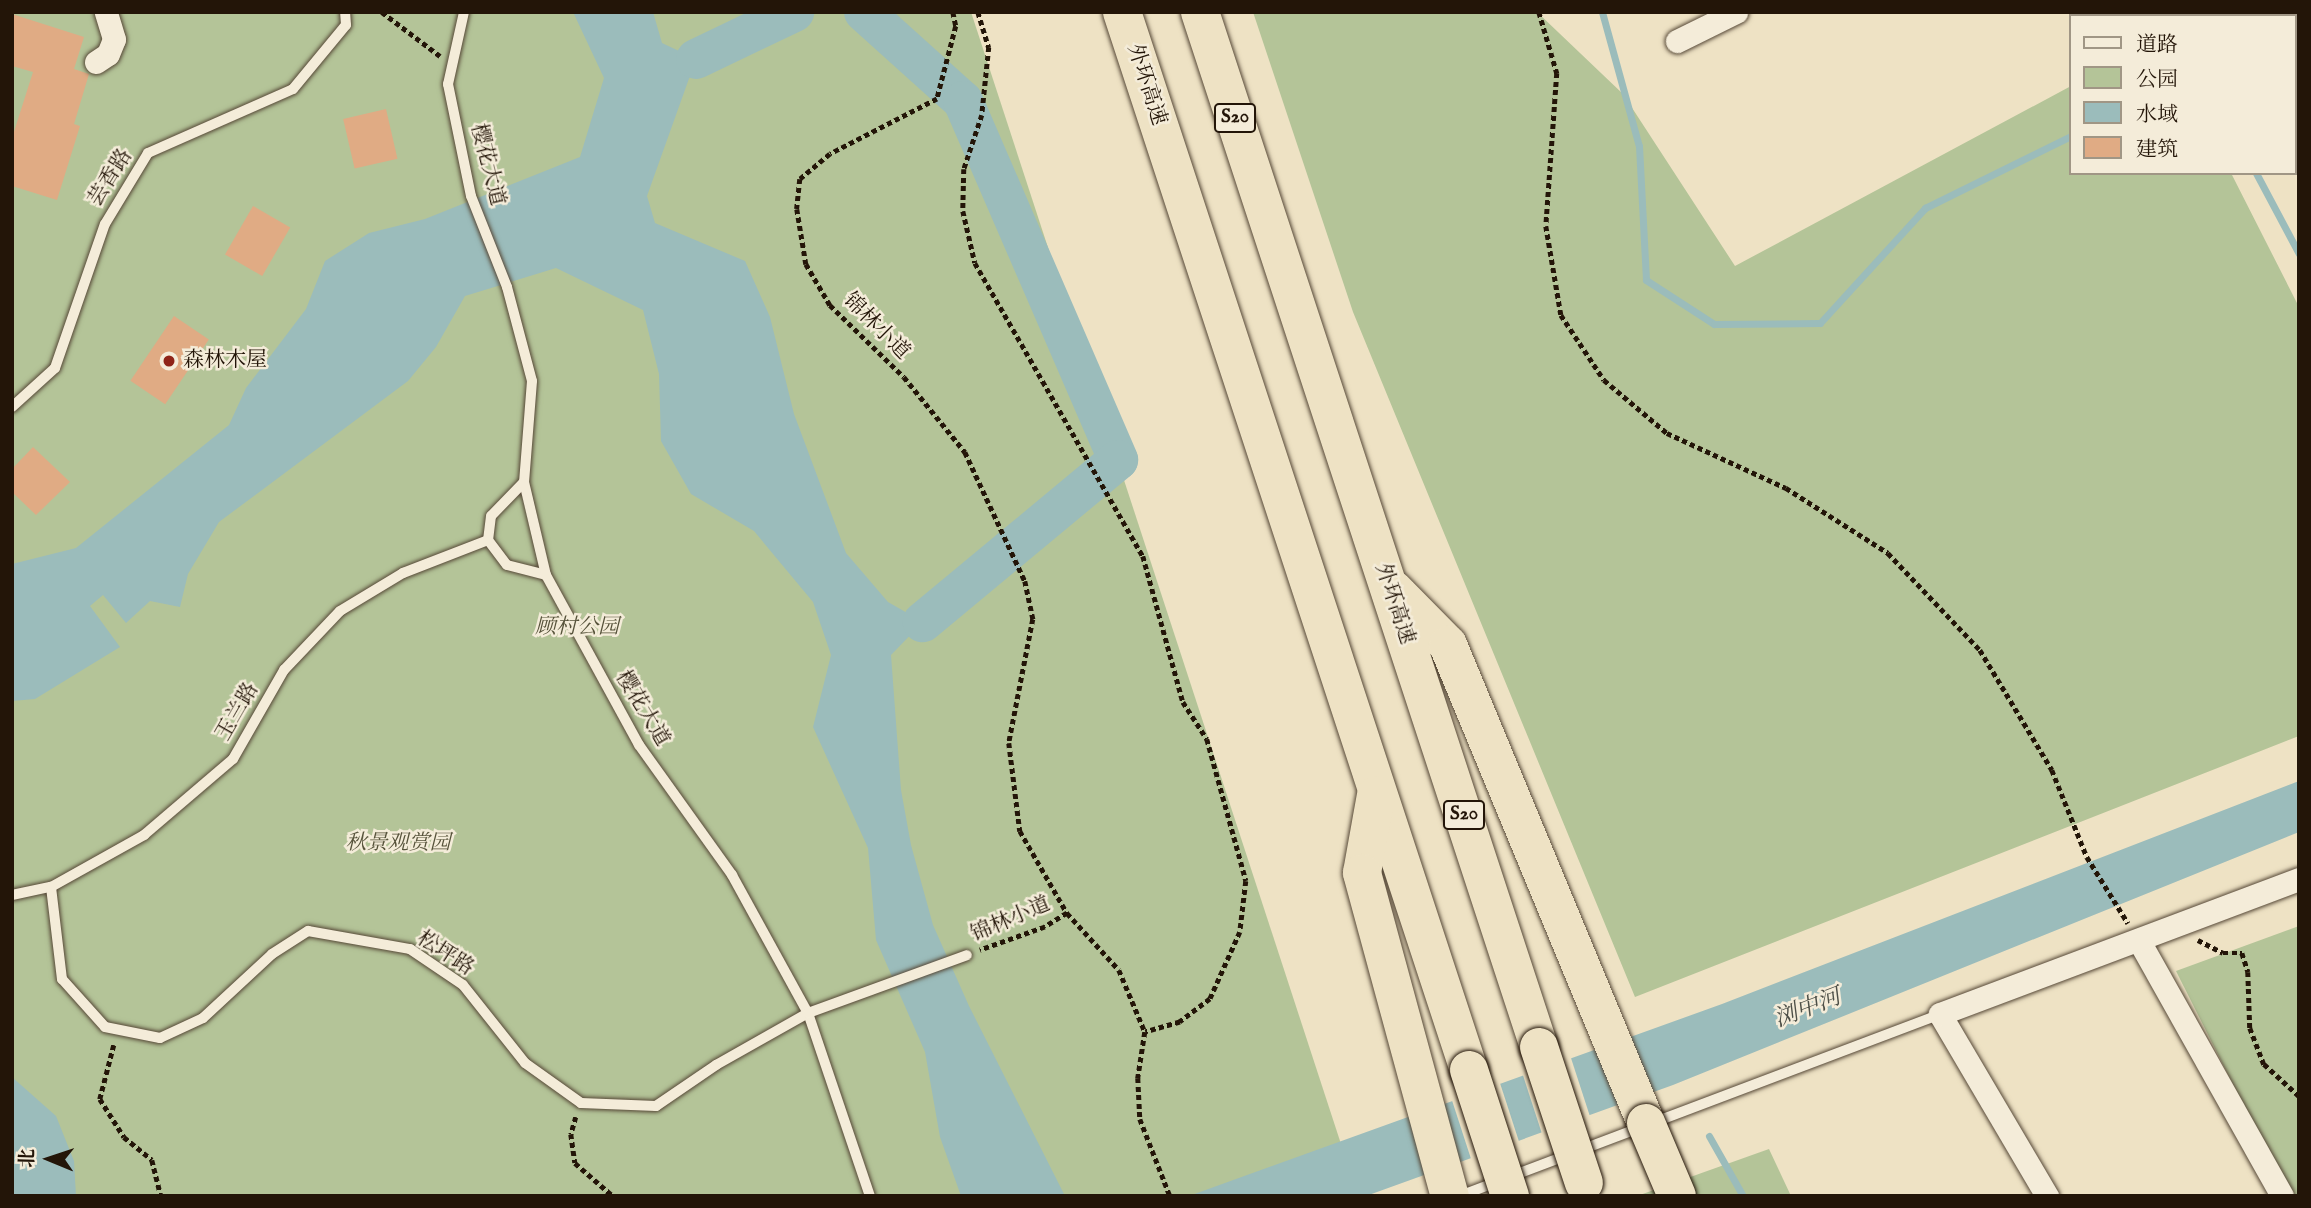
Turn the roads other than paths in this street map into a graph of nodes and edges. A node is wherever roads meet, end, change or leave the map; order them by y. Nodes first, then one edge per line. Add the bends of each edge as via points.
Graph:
1 (106, 12) edge
2 (345, 12) edge
3 (464, 12) edge
4 (1122, 12) edge
5 (1200, 12) edge
6 (1736, 12) edge
7 (1677, 41) dead end
8 (96, 62) dead end
9 (12, 407) edge
10 (524, 482) junction
11 (488, 540) junction
12 (546, 575) junction
13 (1388, 583) junction
14 (1377, 790) junction
15 (2299, 879) edge
16 (51, 887) junction
17 (12, 895) edge
18 (2136, 936) junction
19 (967, 956) road end
20 (808, 1013) junction
21 (1940, 1014) junction
22 (1587, 1189) edge
23 (870, 1196) edge
24 (1450, 1196) edge
25 (1460, 1196) edge
26 (1510, 1196) edge
27 (1677, 1196) edge
28 (2047, 1196) edge
29 (2282, 1196) edge

1 - 8 street via 114,39 108,54
2 - 9 lane, 芸香路 via 346,24 293,89 148,153 105,224 55,368
3 - 10 lane, 樱花大道 via 448,84 471,196 507,287 532,381
4 - 14 highway, 外环高速
5 - 13 highway, 外环高速 / S20
6 - 7 street
10 - 11 lane via 491,516
10 - 12 lane, 樱花大道
11 - 12 lane via 507,565
11 - 16 lane, 玉兰路 via 403,573 340,611 284,670 233,759 144,835
12 - 20 lane, 樱花大道 via 639,745 732,875
13 - 22 highway, 外环高速 / S20, bridge
13 - 27 highway, bridge via 1448,645
14 - 24 highway via 1362,873
14 - 26 highway, 外环高速, bridge
15 - 18 street
16 - 17 lane, 玉兰路
16 - 20 lane, 松坪路 via 62,979 105,1027 160,1038 202,1018 272,954 308,931 410,949 463,985 526,1063 580,1103 656,1106 716,1065
18 - 21 street
18 - 29 street
19 - 20 lane
20 - 23 lane, 樱花大道
21 - 25 lane
21 - 28 street

